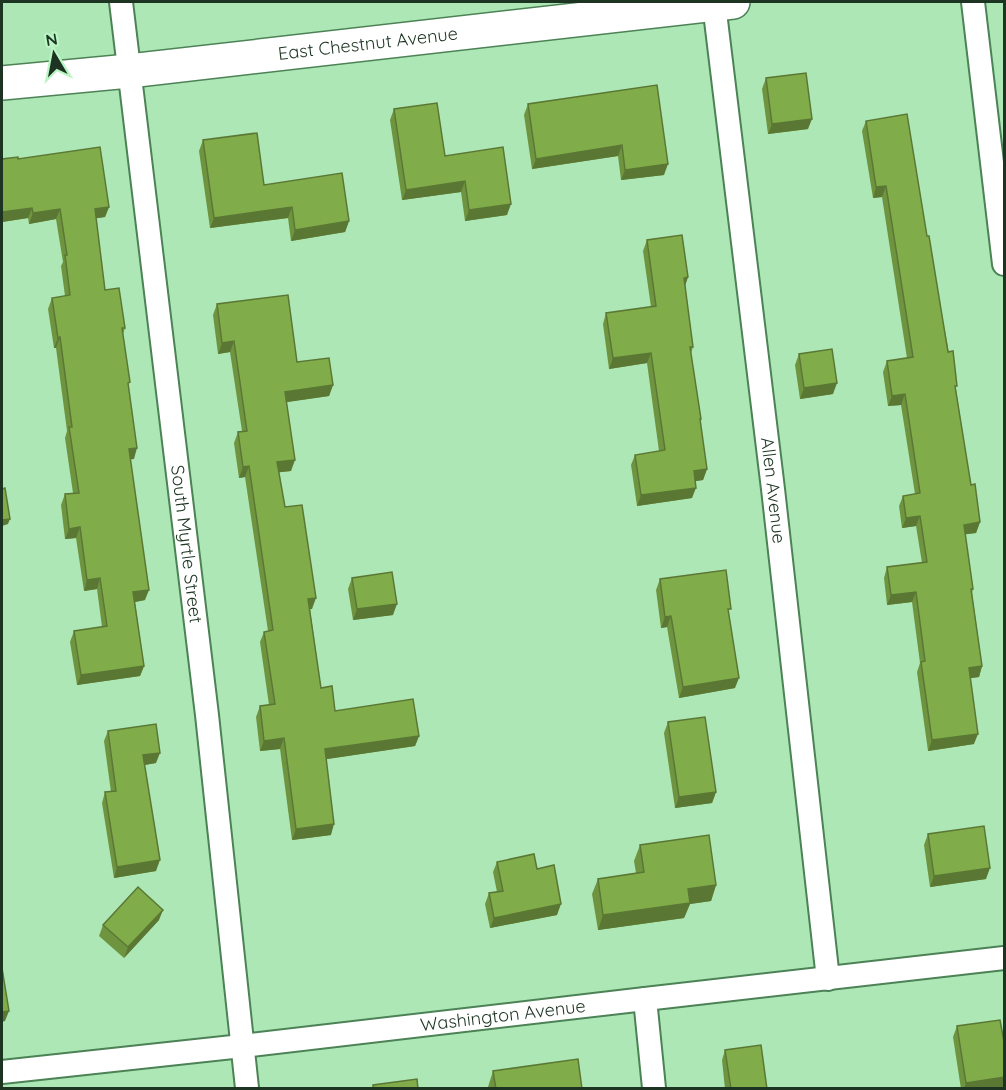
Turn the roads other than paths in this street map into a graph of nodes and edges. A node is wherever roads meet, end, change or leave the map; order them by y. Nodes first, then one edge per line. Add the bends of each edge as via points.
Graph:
1 (121, 2) edge
2 (973, 2) edge
3 (723, 3) edge
4 (129, 70) junction
5 (2, 83) edge
6 (1005, 264) edge
7 (1005, 958) edge
8 (828, 979) junction
9 (645, 999) junction
10 (242, 1046) junction
11 (2, 1072) edge
12 (247, 1089) edge
13 (654, 1089) edge

1 - 4 street, South Myrtle Street
2 - 6 street
3 - 4 street, East Chestnut Avenue
3 - 8 street, Allen Avenue
4 - 5 street, East Chestnut Avenue
4 - 10 street, South Myrtle Street via 207,715
7 - 8 street, Washington Avenue
8 - 9 street, Washington Avenue
9 - 10 street, Washington Avenue
9 - 13 street
10 - 11 street, Washington Avenue
10 - 12 street, South Myrtle Street

